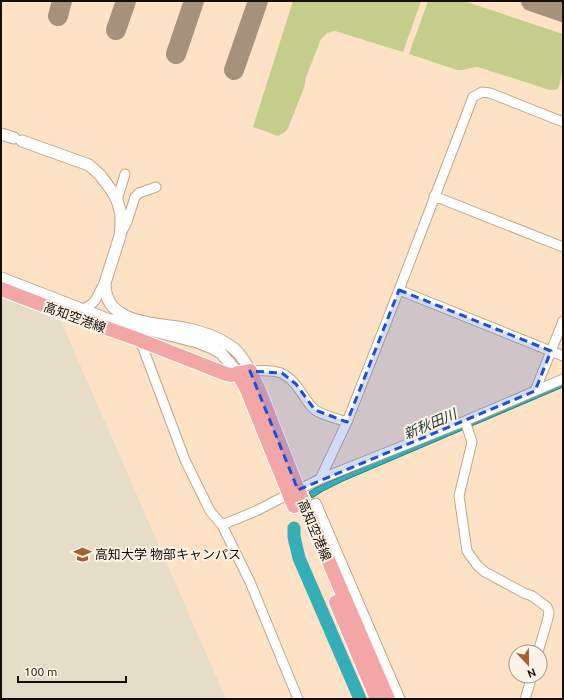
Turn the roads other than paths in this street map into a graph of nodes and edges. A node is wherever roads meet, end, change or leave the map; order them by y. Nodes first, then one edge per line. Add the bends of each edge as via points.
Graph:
1 (563, 122) edge
2 (1, 134) edge
3 (125, 174) dead end
4 (156, 187) dead end
5 (434, 196) junction
6 (117, 200) junction
7 (120, 236) junction
8 (563, 247) edge
9 (1, 278) edge
10 (105, 283) junction
11 (1, 289) edge
12 (400, 290) junction
13 (81, 310) junction
14 (563, 321) edge
15 (137, 339) junction
16 (551, 351) junction
17 (563, 356) edge
18 (244, 372) junction
19 (563, 378) edge
20 (535, 391) junction
21 (347, 422) junction
22 (466, 424) junction
23 (320, 479) junction
24 (293, 492) junction
25 (306, 508) junction
26 (222, 525) junction
27 (540, 644) edge
28 (530, 684) edge
29 (298, 699) edge
30 (377, 699) edge
31 (388, 699) edge
32 (400, 699) edge
33 (525, 699) edge

1 - 5 street via 490,94 482,92 473,97
2 - 6 street via 89,165 106,183
3 - 6 street
4 - 7 street via 139,193 135,198
5 - 8 street
5 - 12 street
6 - 7 street via 121,214
7 - 10 street
9 - 13 street
10 - 13 street via 94,304
10 - 18 street via 111,304 122,314 147,323 201,332 219,339 229,344 244,359
11 - 15 main road, 高知空港線
12 - 16 street
12 - 21 street
13 - 18 street via 197,342 221,353
14 - 16 street
15 - 18 main road, 高知空港線 via 226,374
15 - 26 street via 143,348 185,460 210,511
16 - 17 street
16 - 20 street
18 - 21 street via 271,370 285,374 296,384 315,410
18 - 24 main road, 高知空港線 via 244,384
19 - 20 street
20 - 22 street
21 - 23 street
22 - 23 street
22 - 27 street via 472,442 459,496 467,551 486,572 532,596 547,607 548,618
23 - 24 street
24 - 25 main road, 高知空港線
24 - 26 street
24 - 30 main road, 高知空港線
25 - 31 main road, 高知空港線
25 - 32 street via 316,503
26 - 29 street via 250,582
28 - 33 street

